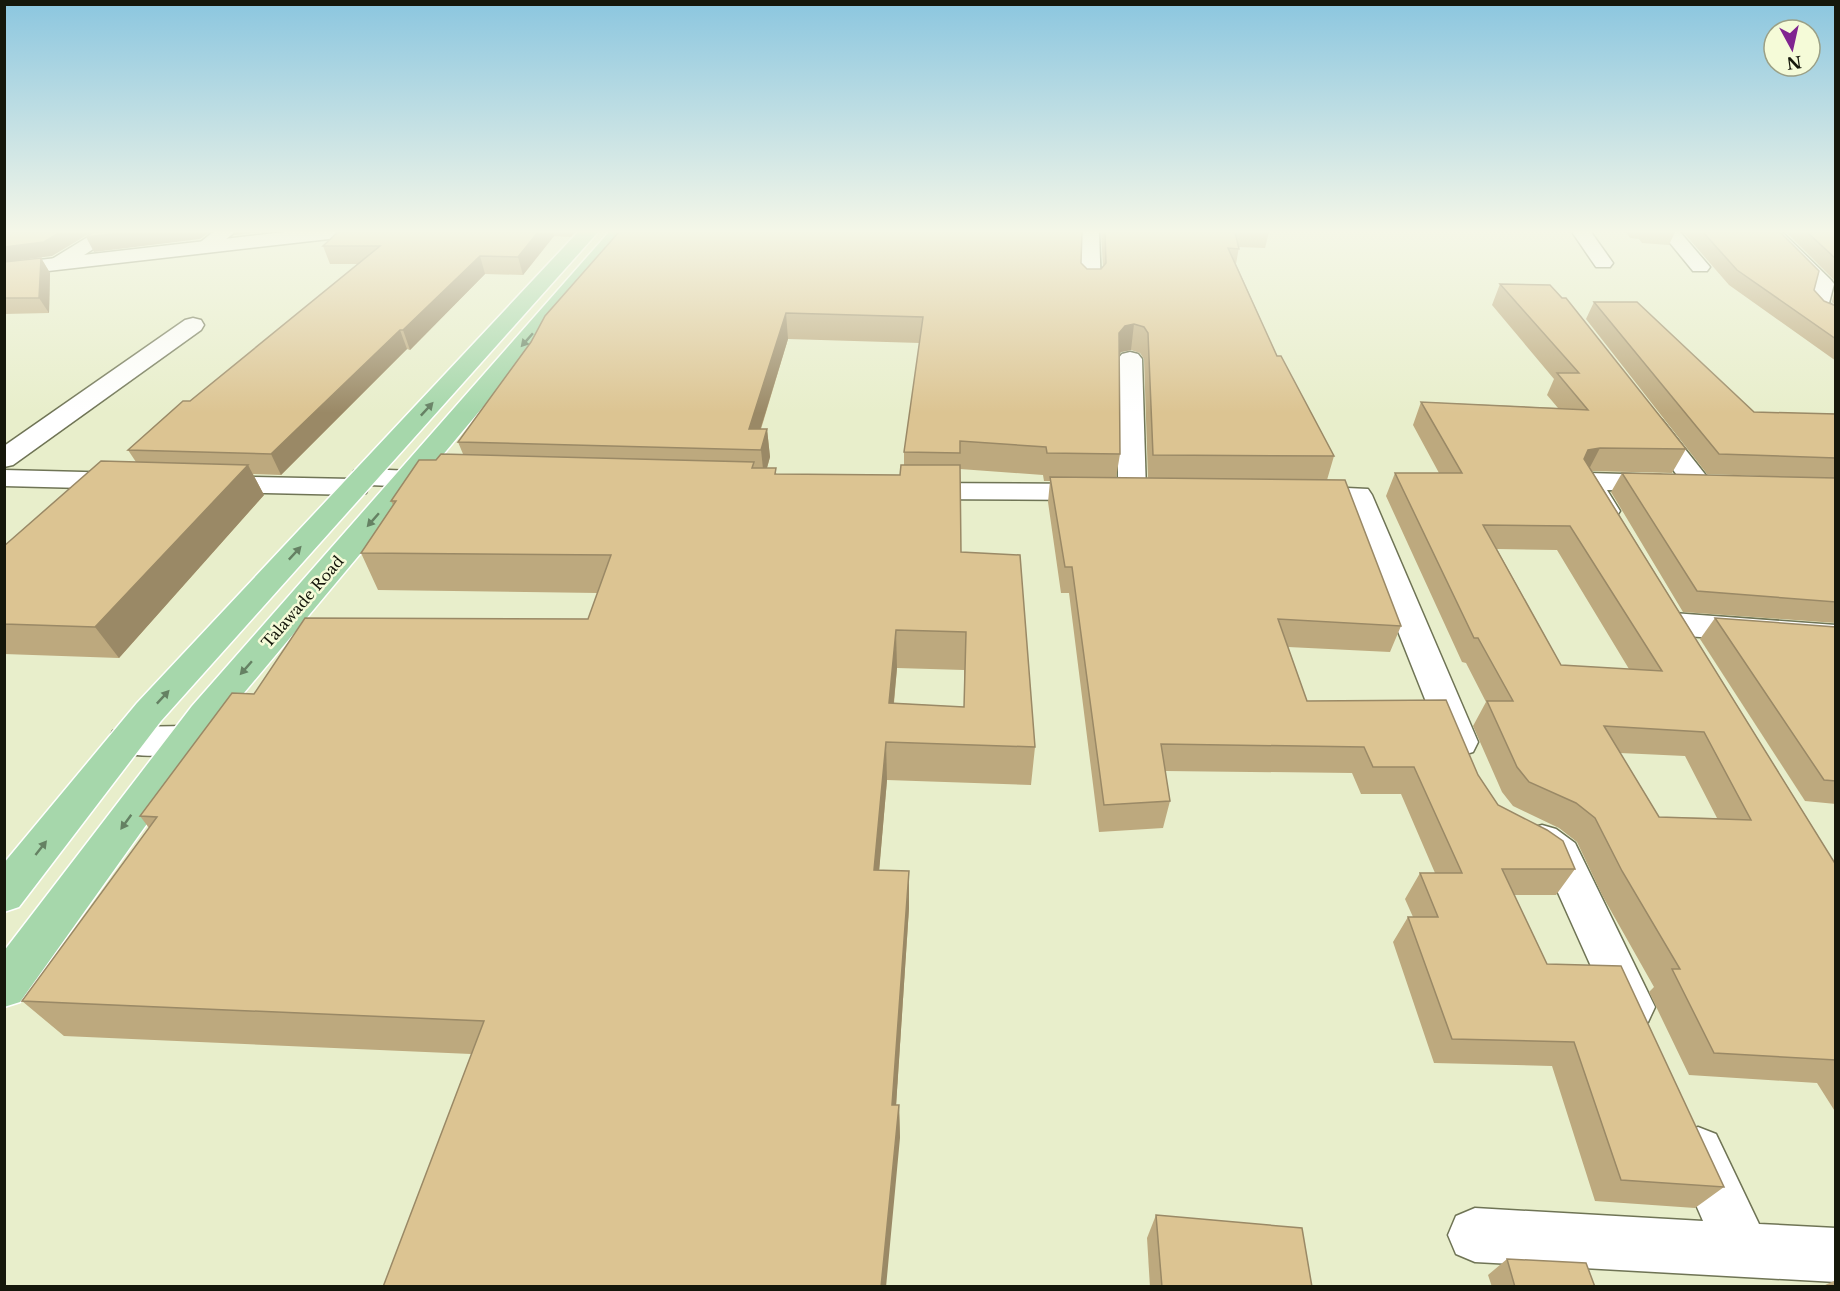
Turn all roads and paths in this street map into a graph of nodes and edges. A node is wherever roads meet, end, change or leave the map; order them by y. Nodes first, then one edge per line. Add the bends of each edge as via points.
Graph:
1 (534, 292) edge
2 (568, 292) edge
3 (1822, 292) edge
4 (1836, 318) edge
5 (193, 325) dead end
6 (1130, 359) dead end
7 (1636, 402) edge
8 (4, 459) edge
9 (4, 478) edge
10 (408, 480) junction
11 (467, 481) edge
12 (146, 482) edge
13 (360, 482) junction
14 (193, 483) edge
15 (1698, 484) junction
16 (1732, 485) edge
17 (887, 491) edge
18 (1275, 493) edge
19 (1618, 532) edge
20 (1836, 636) edge
21 (1692, 654) edge
22 (187, 740) junction
23 (126, 741) junction
24 (1471, 768) edge
25 (1507, 824) edge
26 (4, 894) edge
27 (4, 987) edge
28 (1650, 1046) edge
29 (1679, 1111) edge
30 (1475, 1235) dead end
31 (1743, 1250) junction
32 (1836, 1255) edge

13 -> 1 main road
2 -> 10 main road, Talawade Road
3 - 4 street via 1818,305
5 - 8 street
6 - 17 street via 1144,492
7 - 15 street
9 - 12 street
10 - 11 street
10 - 13 street
10 -> 22 main road, Talawade Road
13 - 14 street
23 -> 13 main road
15 - 16 street
15 - 19 street via 1588,481
18 - 24 street via 1358,495
20 - 21 street via 1666,613
22 - 23 street
22 -> 27 main road, Talawade Road
26 -> 23 main road
25 - 28 street via 1561,855
29 - 31 street
30 - 31 street
31 - 32 street

